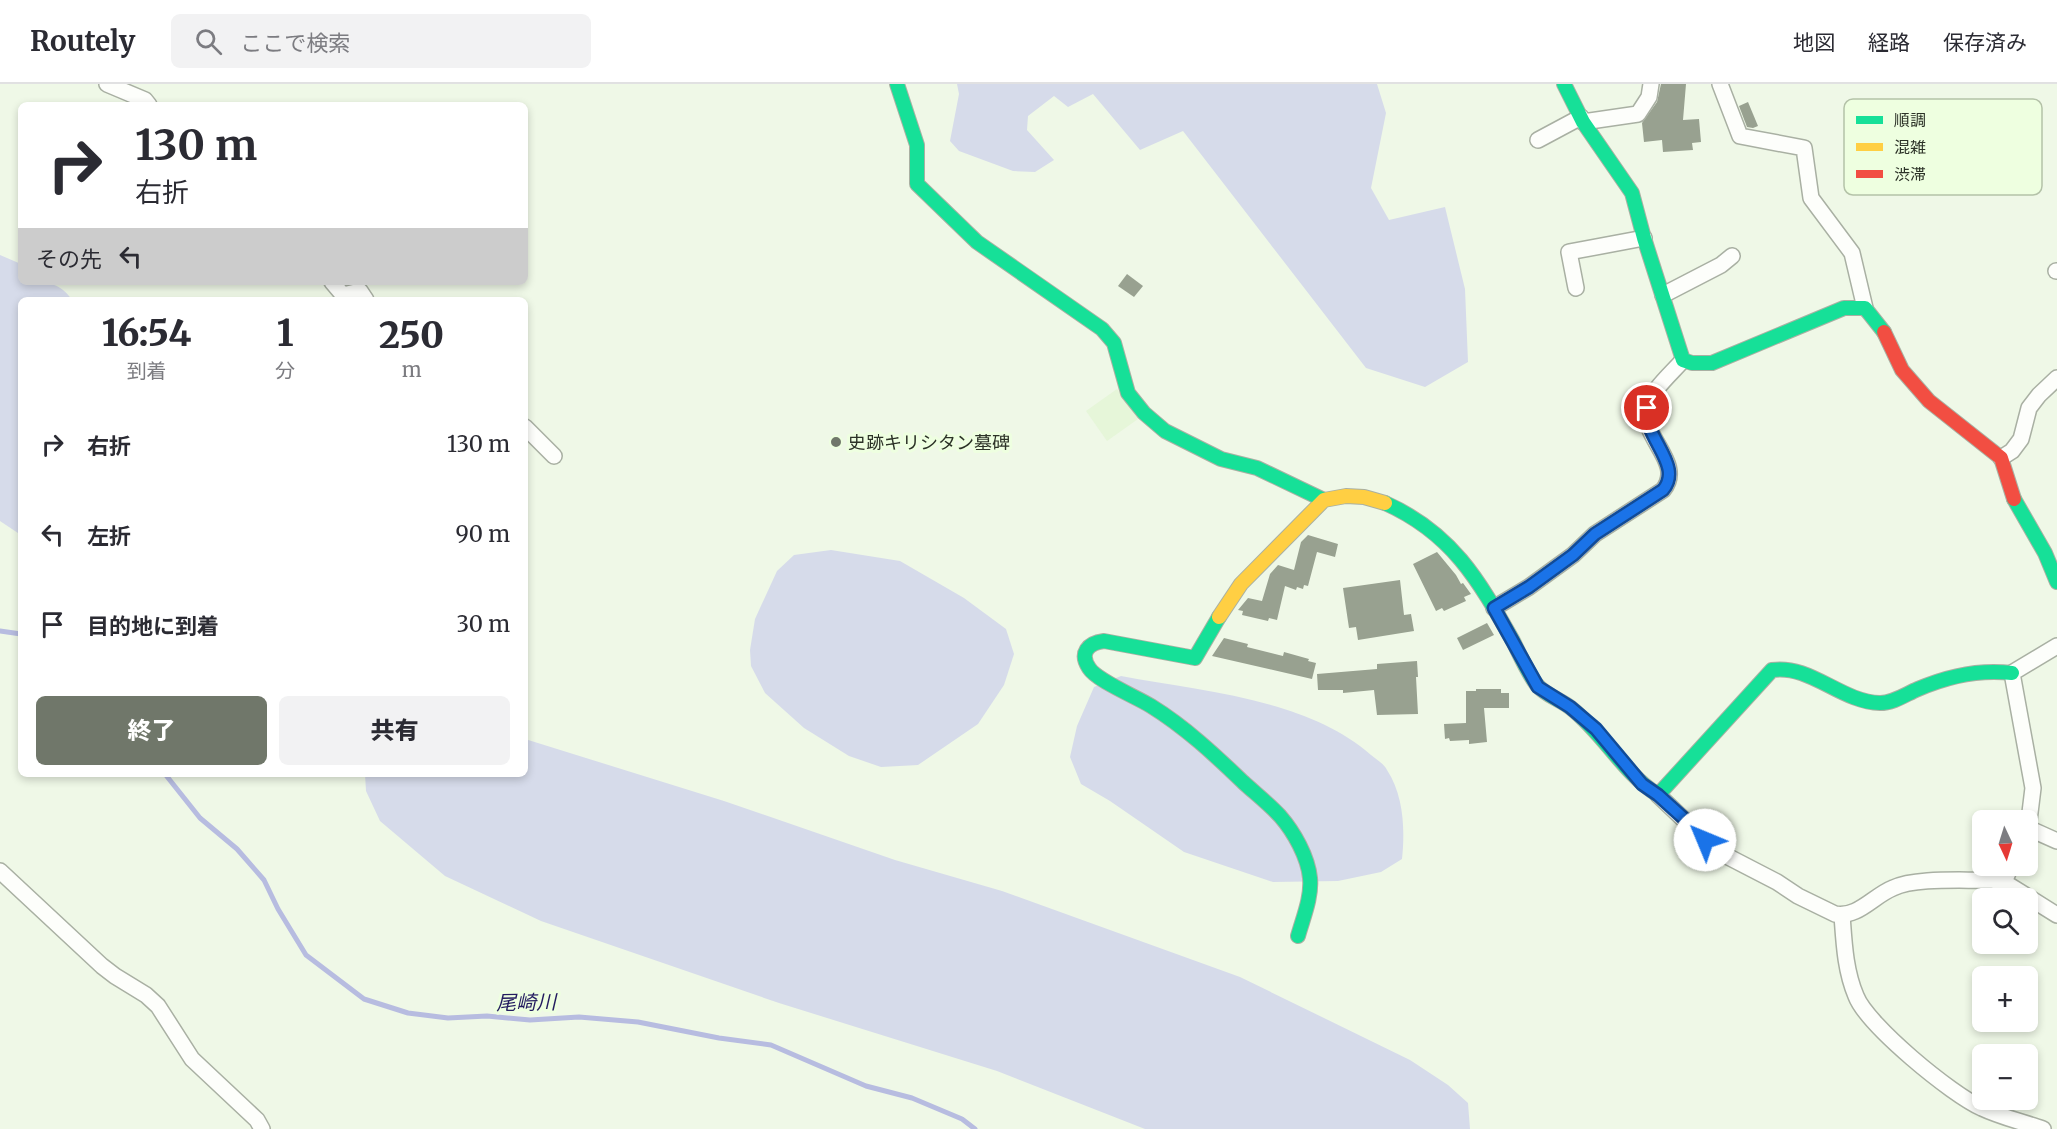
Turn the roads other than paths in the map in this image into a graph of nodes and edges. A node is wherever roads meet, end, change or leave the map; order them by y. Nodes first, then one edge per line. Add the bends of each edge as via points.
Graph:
1 (107, 84) edge
2 (897, 84) edge
3 (1563, 84) edge
4 (1651, 84) edge
5 (1720, 84) edge
6 (147, 102) edge
7 (1582, 120) junction
8 (1538, 140) dead end
9 (1644, 238) junction
10 (1732, 256) dead end
11 (335, 285) edge
12 (1576, 288) dead end
13 (1663, 295) junction
14 (364, 297) edge
15 (1865, 308) junction
16 (1683, 360) junction
17 (2057, 378) edge
18 (528, 430) edge
19 (554, 456) dead end
20 (2001, 458) junction
21 (1323, 500) junction
22 (2057, 582) edge
23 (1494, 608) junction
24 (2057, 646) edge
25 (2012, 673) junction
26 (1658, 795) junction
27 (2030, 810) edge
28 (2038, 832) edge
29 (2057, 841) edge
30 (0, 872) edge
31 (2007, 876) edge
32 (2004, 882) junction
33 (1842, 915) junction
34 (2057, 915) edge
35 (1298, 936) dead end
36 (262, 1129) edge
37 (2043, 1129) edge

1 - 6 street
2 - 21 street via 917,145 917,184 977,242 1102,329 1114,343 1128,393 1144,413 1185,443 1221,459 1257,468
3 - 7 street
4 - 7 street via 1649,97 1638,114
5 - 15 street via 1740,136 1804,148 1811,198 1852,253
7 - 8 street
7 - 9 street via 1632,193
9 - 12 street via 1569,252
9 - 13 street
10 - 13 street
11 - 14 street via 343,295 360,291
13 - 16 street
15 - 16 street via 1844,308 1712,363
15 - 20 street via 1887,336 1902,370 1929,401
16 - 23 street via 1650,399 1646,416 1669,467 1668,484 1595,534 1529,587
17 - 20 street via 2029,408 2021,439
18 - 19 street
20 - 22 street via 2015,501
21 - 23 street via 1364,497 1403,511 1453,549
21 - 35 street via 1241,584 1195,658 1104,641 1088,644 1085,654 1093,673 1153,707 1200,743 1281,817 1297,842 1310,877
23 - 26 street via 1538,687 1596,729 1642,784
24 - 25 street
25 - 26 street via 1999,670 1953,677 1881,703 1867,702 1796,671 1772,670
25 - 27 street via 2033,788
26 - 33 street via 1718,850 1798,896
28 - 29 street
30 - 36 street via 102,966 146,994 192,1059
31 - 32 street
32 - 33 street via 1912,883 1893,888 1855,912
32 - 34 street
33 - 37 street via 1844,948 1856,999 1876,1024 1938,1081 1981,1108

